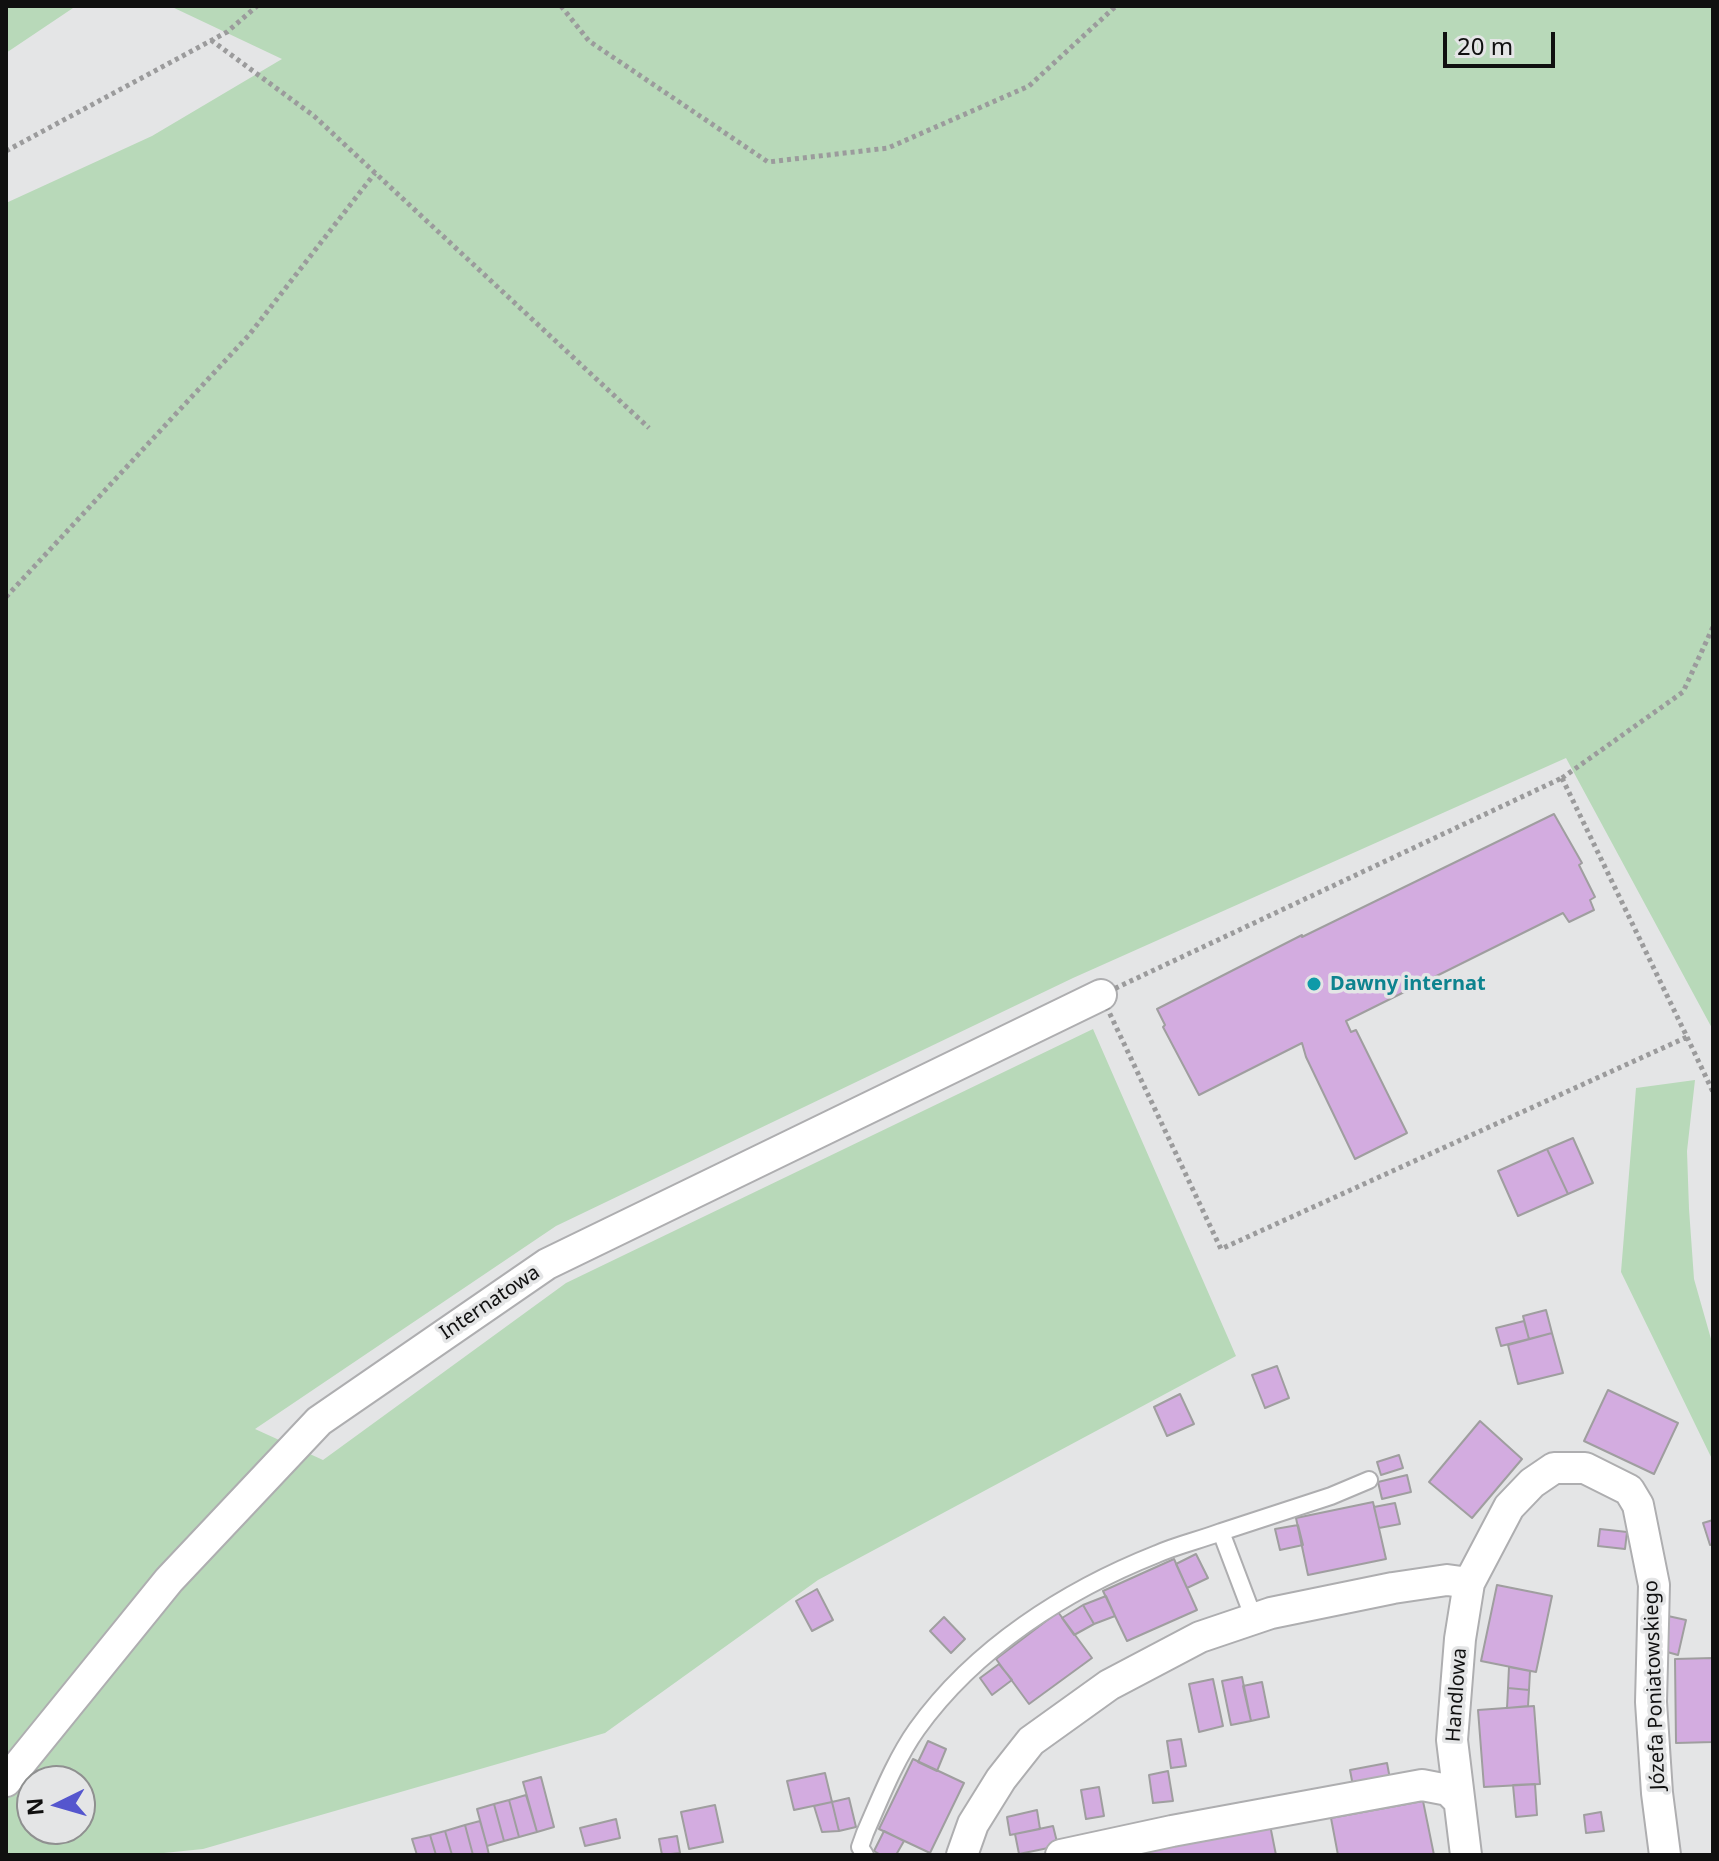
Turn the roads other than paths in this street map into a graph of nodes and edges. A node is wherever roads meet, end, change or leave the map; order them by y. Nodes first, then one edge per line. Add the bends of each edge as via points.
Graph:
1 (1101, 995) road end
2 (1369, 1480) dead end
3 (1221, 1532) junction
4 (1469, 1583) junction
5 (1254, 1619) junction
6 (6, 1781) edge
7 (1459, 1801) junction
8 (865, 1855) edge
9 (962, 1855) edge
10 (1061, 1855) edge
11 (1466, 1855) edge
12 (1665, 1855) edge

1 - 6 street, Internatowa via 547,1264 319,1421 169,1580
2 - 3 lane
3 - 5 lane
3 - 8 lane via 1118,1572 1018,1628 983,1659 938,1701 915,1732 865,1833 860,1847
4 - 5 street via 1447,1580 1393,1588
4 - 7 street, Handlowa via 1452,1740
4 - 12 street, Józefa Poniatowskiego via 1509,1507 1554,1468 1585,1468 1629,1490 1638,1505 1654,1585 1651,1702
5 - 9 street via 1200,1637 1109,1685 1031,1741 973,1824
7 - 10 street via 1448,1790 1422,1785
7 - 11 street, Handlowa

